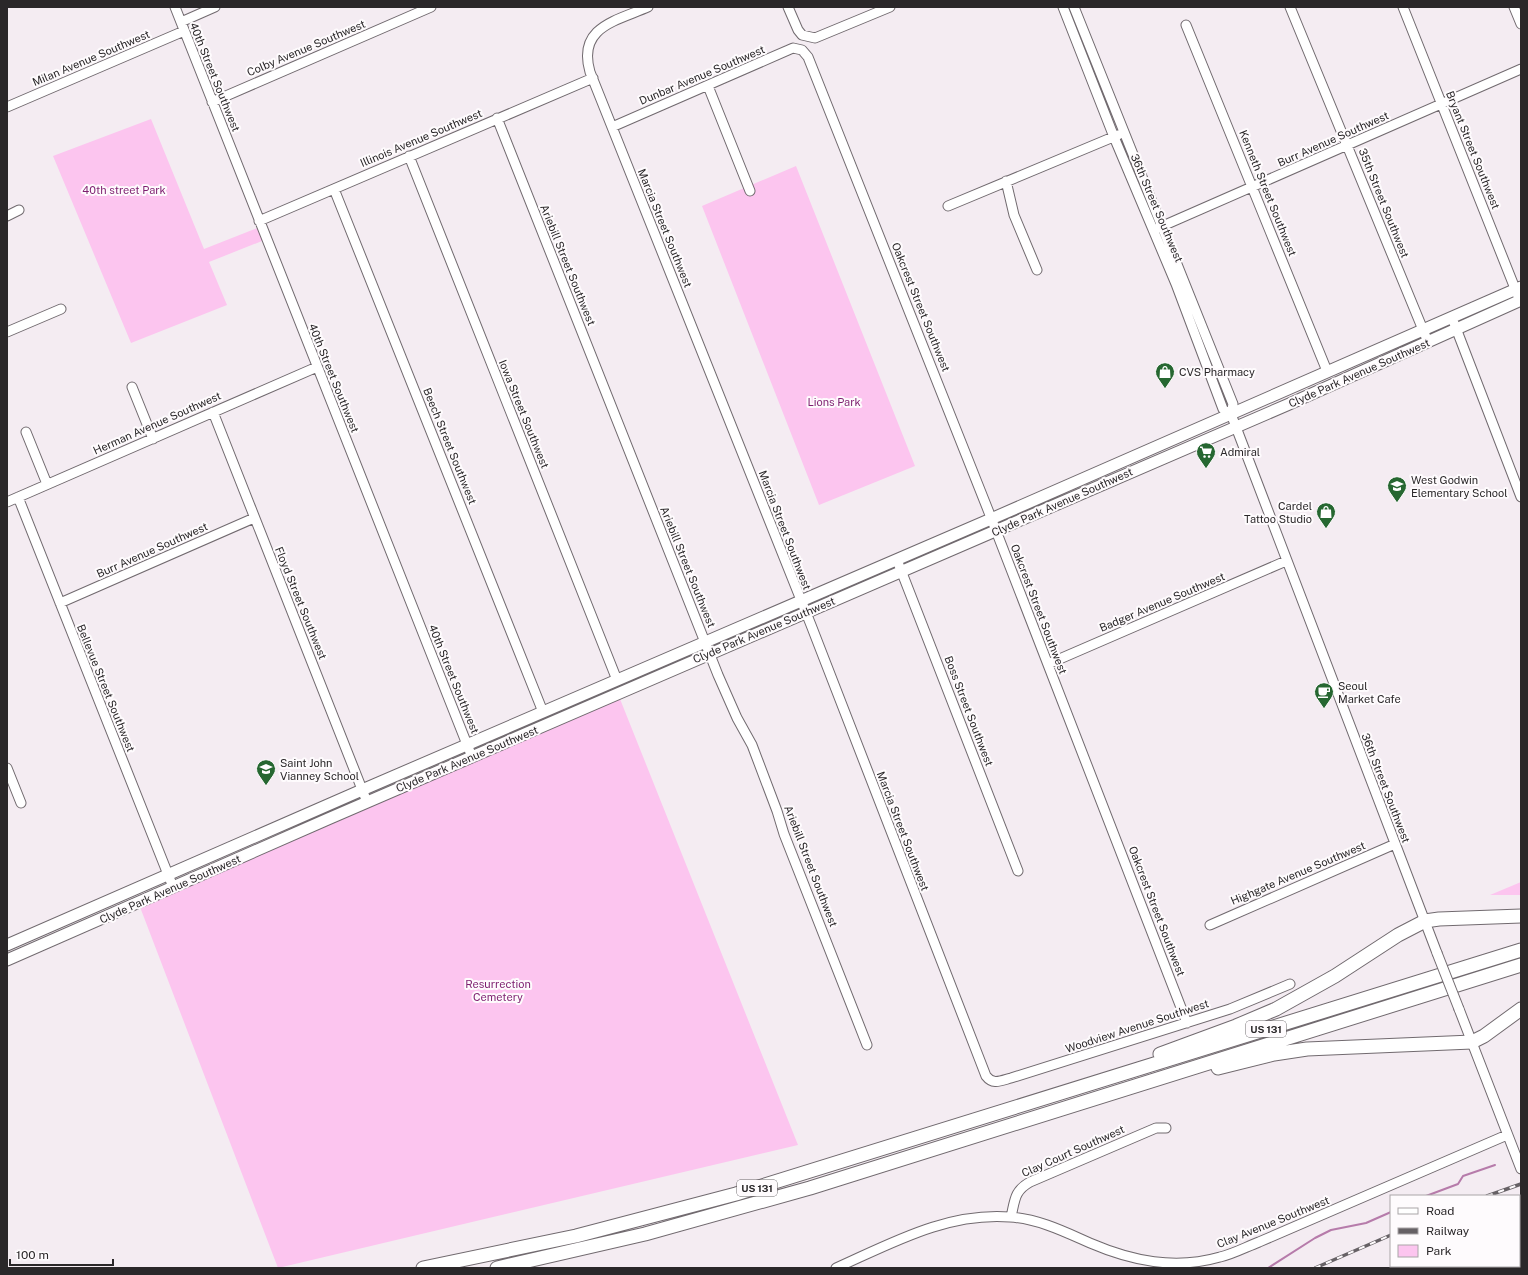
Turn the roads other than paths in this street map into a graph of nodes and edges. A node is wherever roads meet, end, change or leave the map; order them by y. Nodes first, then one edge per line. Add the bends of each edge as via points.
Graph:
1 (175, 7) edge
2 (215, 7) edge
3 (431, 7) edge
4 (648, 7) edge
5 (788, 7) edge
6 (890, 7) edge
7 (1063, 7) edge
8 (1074, 7) edge
9 (1290, 7) edge
10 (1403, 7) edge
11 (1514, 7) edge
12 (1521, 24) edge
13 (1186, 25) dead end
14 (182, 26) junction
15 (802, 50) joint
16 (1521, 69) edge
17 (593, 78) junction
18 (708, 86) junction
19 (212, 102) junction
20 (1441, 104) junction
21 (7, 107) edge
22 (497, 118) junction
23 (612, 127) junction
24 (1123, 132) junction
25 (1114, 137) junction
26 (1347, 146) junction
27 (409, 156) junction
28 (1006, 181) junction
29 (1253, 187) junction
30 (334, 189) junction
31 (750, 191) dead end
32 (948, 206) dead end
33 (19, 210) dead end
34 (7, 216) edge
35 (260, 221) junction
36 (1158, 228) junction
37 (1036, 270) dead end
38 (1518, 288) edge
39 (1521, 301) edge
40 (61, 309) dead end
41 (1452, 317) junction
42 (1422, 329) junction
43 (1457, 329) junction
44 (7, 332) edge
45 (1428, 342) junction
46 (317, 367) junction
47 (1327, 371) junction
48 (132, 387) dead end
49 (213, 412) junction
50 (1231, 414) junction
51 (1236, 427) junction
52 (26, 432) dead end
53 (153, 439) junction
54 (47, 484) junction
55 (18, 497) junction
56 (1521, 497) edge
57 (7, 502) edge
58 (254, 518) junction
59 (991, 519) junction
60 (996, 531) junction
61 (897, 560) junction
62 (1286, 561) junction
63 (902, 571) junction
64 (800, 601) junction
65 (60, 603) junction
66 (805, 612) junction
67 (705, 642) junction
68 (710, 654) junction
69 (1048, 664) junction
70 (617, 680) junction
71 (543, 712) junction
72 (467, 745) junction
73 (472, 757) junction
74 (8, 773) edge
75 (362, 790) junction
76 (367, 802) junction
77 (21, 803) dead end
78 (1395, 844) junction
79 (1018, 871) dead end
80 (168, 876) junction
81 (173, 887) junction
82 (1521, 916) edge
83 (1425, 922) junction
84 (1210, 924) dead end
85 (7, 945) edge
86 (1521, 950) edge
87 (7, 960) edge
88 (1521, 965) edge
89 (1290, 984) dead end
90 (1521, 1009) edge
91 (1187, 1023) junction
92 (1472, 1042) junction
93 (867, 1045) dead end
94 (990, 1081) joint
95 (1085, 1086) junction
96 (1117, 1092) junction
97 (1166, 1128) dead end
98 (1507, 1134) junction
99 (1521, 1169) edge
100 (1011, 1217) junction
101 (423, 1268) edge
102 (497, 1268) edge
103 (836, 1268) edge

1 - 14 street, 40th Street Southwest
2 - 14 street, Milan Avenue Southwest
3 - 19 street, Colby Avenue Southwest
4 - 17 street, Marcia Street Southwest via 615,21 592,38 587,51 588,65
5 - 6 street via 802,35 815,38
7 - 25 street, 36th Street Southwest
8 - 24 street, 36th Street Southwest
9 - 26 street, 35th Street Southwest
10 - 20 street, Bryant Street Southwest
11 - 12 street
13 - 29 street, Kenneth Street Southwest
14 - 19 street, 40th Street Southwest
14 - 21 street, Milan Avenue Southwest
15 - 18 street, Dunbar Avenue Southwest via 793,48
15 - 59 street, Oakcrest Street Southwest via 808,57 818,81
16 - 20 street, Burr Avenue Southwest
17 - 22 street, Illinois Avenue Southwest
17 - 23 street, Marcia Street Southwest
18 - 23 street, Dunbar Avenue Southwest
18 - 31 street
19 - 35 street, 40th Street Southwest
20 - 26 street, Burr Avenue Southwest
20 - 38 street, Bryant Street Southwest
22 - 27 street, Illinois Avenue Southwest
22 - 67 street, Ariebill Street Southwest
23 - 64 street, Marcia Street Southwest
24 - 25 street
24 - 36 street, 36th Street Southwest
25 - 28 street
25 - 36 street, 36th Street Southwest
26 - 29 street, Burr Avenue Southwest
26 - 42 street, 35th Street Southwest
27 - 30 street, Illinois Avenue Southwest
27 - 70 street, Iowa Street Southwest
28 - 32 street
28 - 37 street via 1014,215
29 - 36 street, Burr Avenue Southwest
29 - 47 street, Kenneth Street Southwest
30 - 35 street, Illinois Avenue Southwest
30 - 71 street, Beech Street Southwest
33 - 34 street
35 - 46 street, 40th Street Southwest
36 - 50 street, 36th Street Southwest via 1233,404
38 - 39 street, Bryant Street Southwest
38 - 41 main road, Clyde Park Avenue Southwest
39 - 43 main road, Clyde Park Avenue Southwest
40 - 44 street
41 - 42 main road, Clyde Park Avenue Southwest
41 - 43 street
42 - 45 street, 35th Street Southwest
42 - 47 main road, Clyde Park Avenue Southwest
43 - 45 main road, Clyde Park Avenue Southwest
43 - 56 street
45 - 51 main road, Clyde Park Avenue Southwest
46 - 49 street, Herman Avenue Southwest
46 - 72 street, 40th Street Southwest
47 - 50 main road, Clyde Park Avenue Southwest
48 - 53 street
49 - 53 street, Herman Avenue Southwest
49 - 58 street, Floyd Street Southwest
50 - 51 street, 36th Street Southwest
50 - 59 main road, Clyde Park Avenue Southwest
51 - 60 main road, Clyde Park Avenue Southwest
51 - 62 street, 36th Street Southwest
52 - 54 street
53 - 54 street, Herman Avenue Southwest
54 - 55 street, Herman Avenue Southwest
55 - 57 street, Herman Avenue Southwest
55 - 65 street, Bellevue Street Southwest
58 - 65 street, Burr Avenue Southwest
58 - 75 street, Floyd Street Southwest
59 - 60 street, Oakcrest Street Southwest
59 - 61 main road, Clyde Park Avenue Southwest
60 - 63 main road, Clyde Park Avenue Southwest
60 - 69 street, Oakcrest Street Southwest
61 - 63 street, Boss Street Southwest
61 - 64 main road, Clyde Park Avenue Southwest
62 - 69 street, Badger Avenue Southwest
62 - 78 street, 36th Street Southwest
63 - 66 main road, Clyde Park Avenue Southwest
63 - 79 street, Boss Street Southwest
64 - 66 street, Marcia Street Southwest
64 - 67 main road, Clyde Park Avenue Southwest
65 - 80 street, Bellevue Street Southwest
66 - 68 main road, Clyde Park Avenue Southwest
66 - 94 street, Marcia Street Southwest
67 - 68 street, Ariebill Street Southwest
67 - 70 main road, Clyde Park Avenue Southwest
68 - 73 main road, Clyde Park Avenue Southwest
68 - 93 street, Ariebill Street Southwest via 737,718 752,745
69 - 91 street, Oakcrest Street Southwest
70 - 71 main road, Clyde Park Avenue Southwest
71 - 72 main road, Clyde Park Avenue Southwest
72 - 73 street, 40th Street Southwest
72 - 75 main road, Clyde Park Avenue Southwest
73 - 76 main road, Clyde Park Avenue Southwest
74 - 77 street
75 - 76 street, Floyd Street Southwest
75 - 80 main road, Clyde Park Avenue Southwest
76 - 81 main road, Clyde Park Avenue Southwest
78 - 83 street, 36th Street Southwest
78 - 84 street, Highgate Avenue Southwest
80 - 81 street, Bellevue Street Southwest
80 - 85 main road, Clyde Park Avenue Southwest
81 - 87 main road, Clyde Park Avenue Southwest
82 - 83 highway via 1439,919
83 - 92 street, 36th Street Southwest, bridge
83 - 95 highway via 1398,935 1330,979 1276,1009
86 - 95 highway, US 131
88 - 96 highway, US 131
89 - 91 street, Woodview Avenue Southwest via 1230,1009
90 - 92 highway
91 - 94 street, Woodview Avenue Southwest via 995,1083
92 - 96 highway via 1297,1050
92 - 98 street, 36th Street Southwest
95 - 101 highway, US 131 via 712,1200 560,1239
96 - 102 highway, US 131 via 810,1188 609,1243
97 - 100 street, Clay Court Southwest via 1156,1128 1030,1182 1016,1193
98 - 99 street, 36th Street Southwest
98 - 100 street, Clay Avenue Southwest via 1259,1242 1203,1261 1183,1264 1151,1262 1124,1256 1050,1226
100 - 103 street, Clay Avenue Southwest via 965,1218 944,1223

